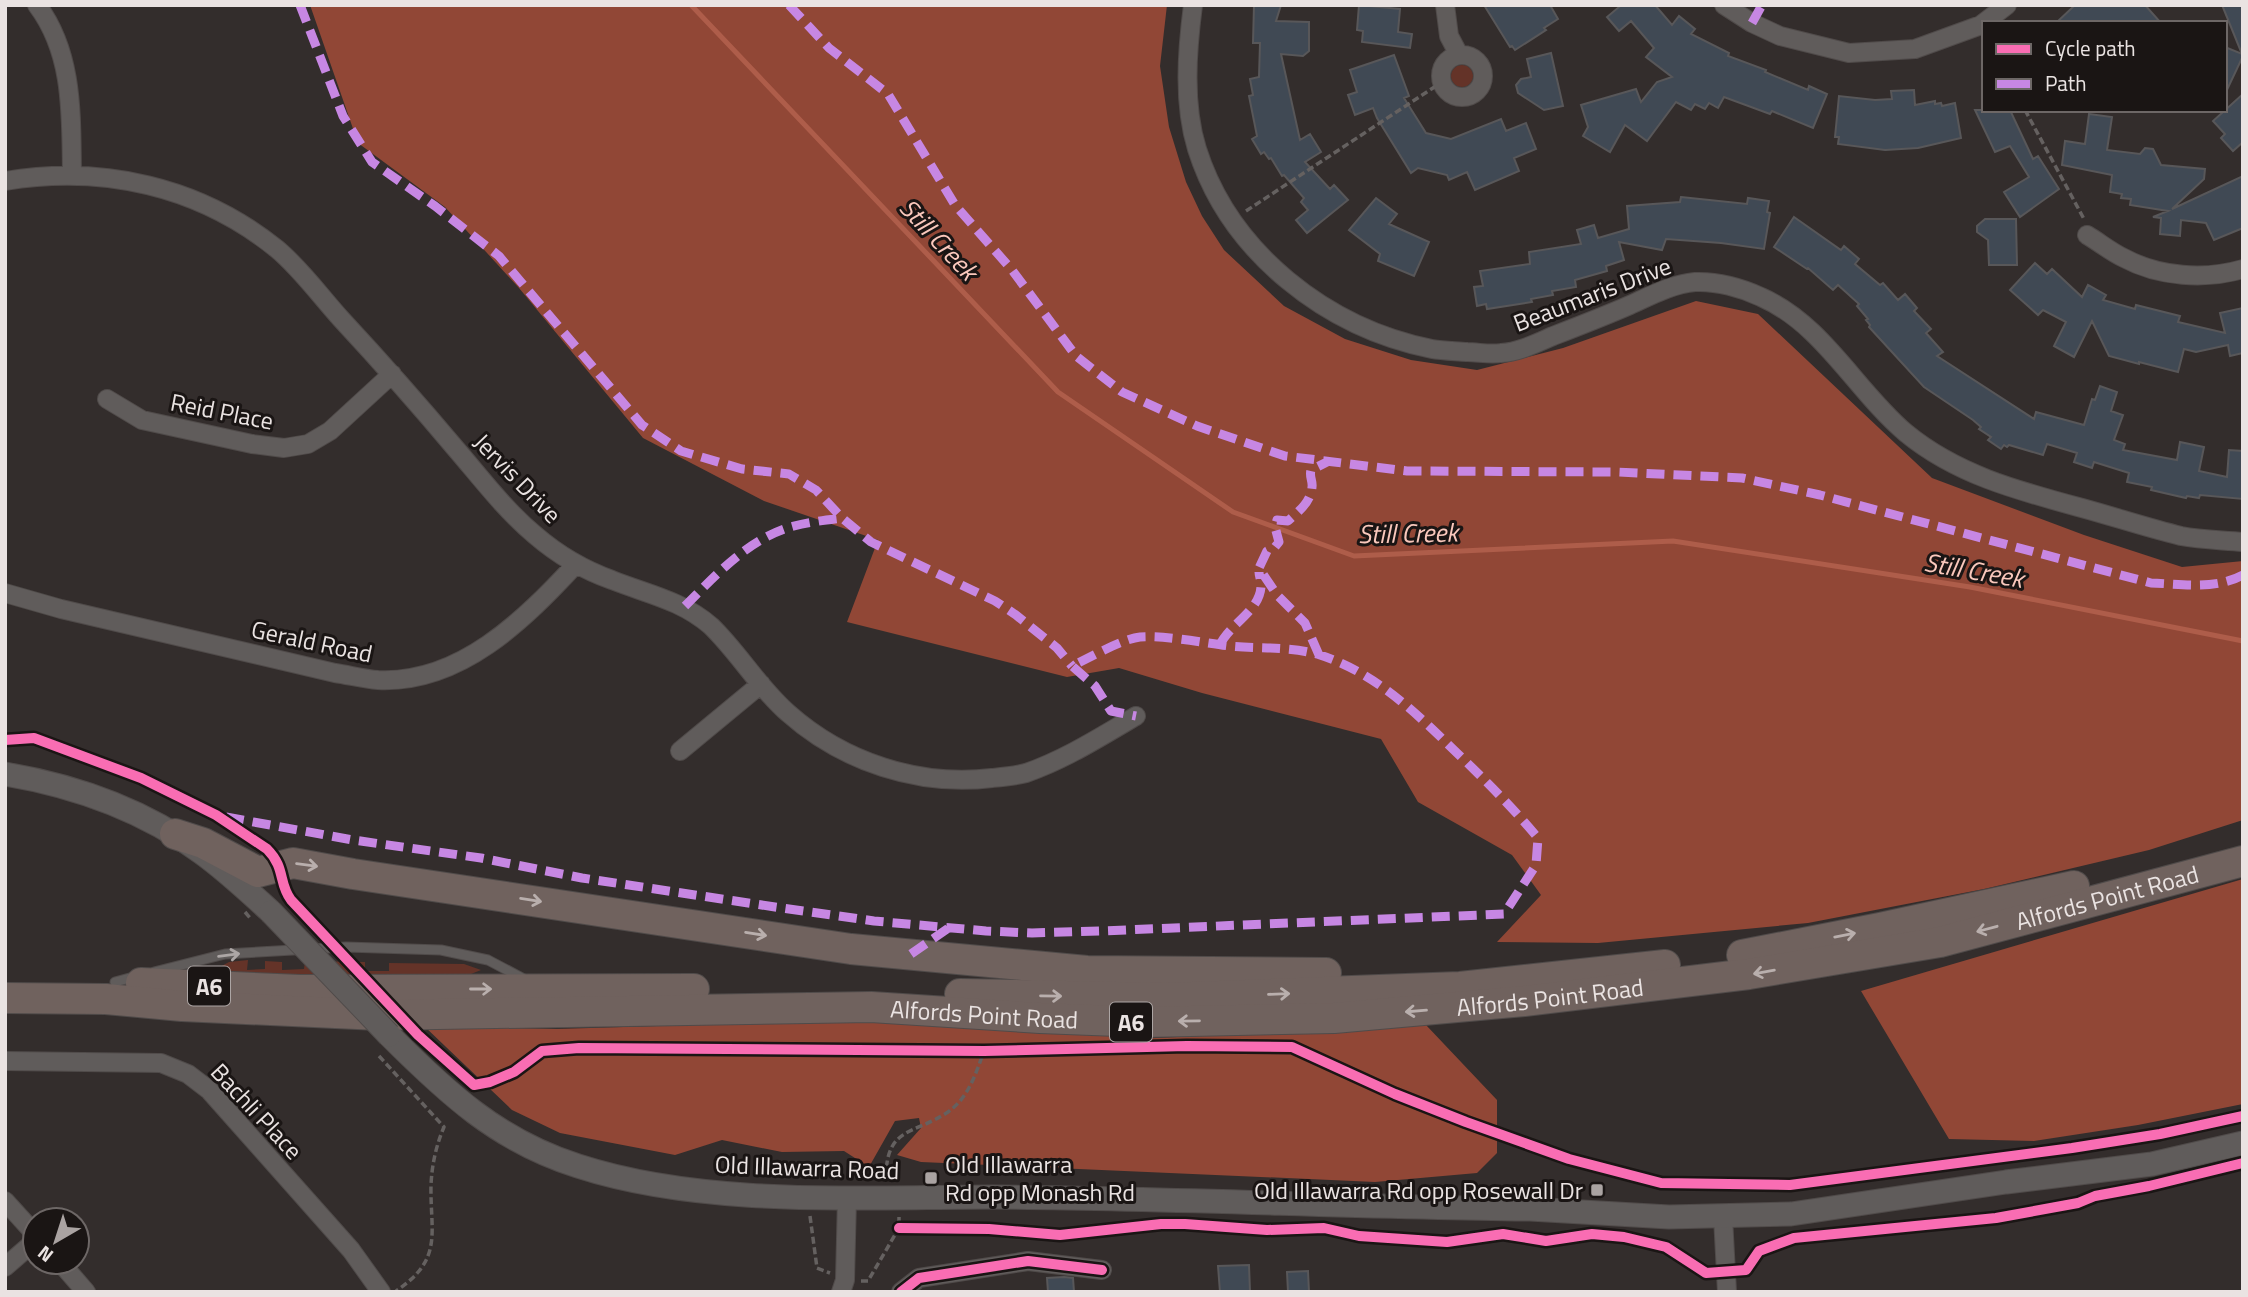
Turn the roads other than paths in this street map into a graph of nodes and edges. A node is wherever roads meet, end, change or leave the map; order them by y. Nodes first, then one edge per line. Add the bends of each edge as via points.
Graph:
1 (37, 5) edge
2 (1193, 5) edge
3 (1445, 5) edge
4 (1724, 5) edge
5 (2007, 5) edge
6 (1986, 21) edge
7 (1982, 24) edge
8 (1459, 55) junction
9 (72, 174) junction
10 (5, 181) edge
11 (2087, 235) road end
12 (2243, 269) edge
13 (392, 374) junction
14 (107, 398) dead end
15 (2243, 542) edge
16 (576, 564) junction
17 (5, 593) edge
18 (761, 684) junction
19 (1136, 716) dead end
20 (680, 751) dead end
21 (5, 774) edge
22 (175, 834) junction
23 (2243, 839) edge
24 (2243, 861) edge
25 (1615, 969) junction
26 (5, 980) edge
27 (115, 982) junction
28 (545, 990) junction
29 (5, 998) edge
30 (5, 1061) edge
31 (2243, 1143) edge
32 (847, 1198) junction
33 (5, 1201) edge
34 (1723, 1217) junction
35 (21, 1219) edge
36 (21, 1253) edge
37 (5, 1267) edge
38 (1102, 1270) dead end
39 (72, 1276) edge
40 (843, 1286) edge
41 (86, 1292) edge
42 (381, 1292) edge
43 (901, 1292) edge
44 (1727, 1292) edge

1 - 9 street via 50,26 68,79
2 - 15 street, Beaumaris Drive via 1188,99 1196,148 1214,188 1266,262 1340,317 1433,350 1501,354 1659,292 1694,282 1729,285 1787,312 1904,432 1971,473 2184,537
3 - 8 street via 1449,36
4 - 7 street via 1780,36 1849,53 1915,49
5 - 6 street
8 - 8 street via 1446,61 1442,82 1458,96 1471,95 1480,86 1481,66 1472,57
9 - 10 street, Jervis Drive
9 - 13 street, Jervis Drive via 150,185 187,196 252,230 280,252
11 - 12 street via 2125,259 2159,271 2196,275
13 - 14 street, Reid Place via 330,431 308,444 284,448 142,419
13 - 16 street, Jervis Drive via 501,501 536,536
16 - 17 street, Gerald Road via 509,629 466,660 425,676 379,680
16 - 18 street, Jervis Drive via 685,607 710,625
18 - 19 street, Jervis Drive via 817,736 866,762 919,777 971,780 1022,774 1068,756
18 - 20 street
21 - 22 street, Old Illawarra Road via 86,794
22 -> 25 highway, A6 via 258,872 286,864 314,865 851,949 1087,971 1335,973 1574,963
22 - 32 street, Old Illawarra Road, bridge via 271,912 383,1045 516,1140 576,1166 660,1185
25 -> 23 highway, Alfords Point Road / A6 via 1734,956 1892,926 2058,890
24 -> 29 highway, Alfords Point Road / A6 via 1940,942 1749,974 1334,1018 1144,1022 871,1007 379,1014
28 -> 25 highway, Alfords Point Road / A6 via 1166,998 1461,987
26 - 27 highway, Alfords Point Road / A6
27 -> 28 highway, Alfords Point Road / A6 via 300,990
27 -> 28 lane via 225,954 346,947 441,950 488,960
30 - 42 street, Bachli Place via 153,1063 188,1073 209,1090 351,1250
31 - 34 street, Old Illawarra Road via 2152,1164 1791,1214
32 - 34 street, Old Illawarra Road via 995,1197
32 - 40 street
33 - 35 street
34 - 44 street
36 - 37 street
38 - 43 street via 1028,1261 919,1278
39 - 41 street

